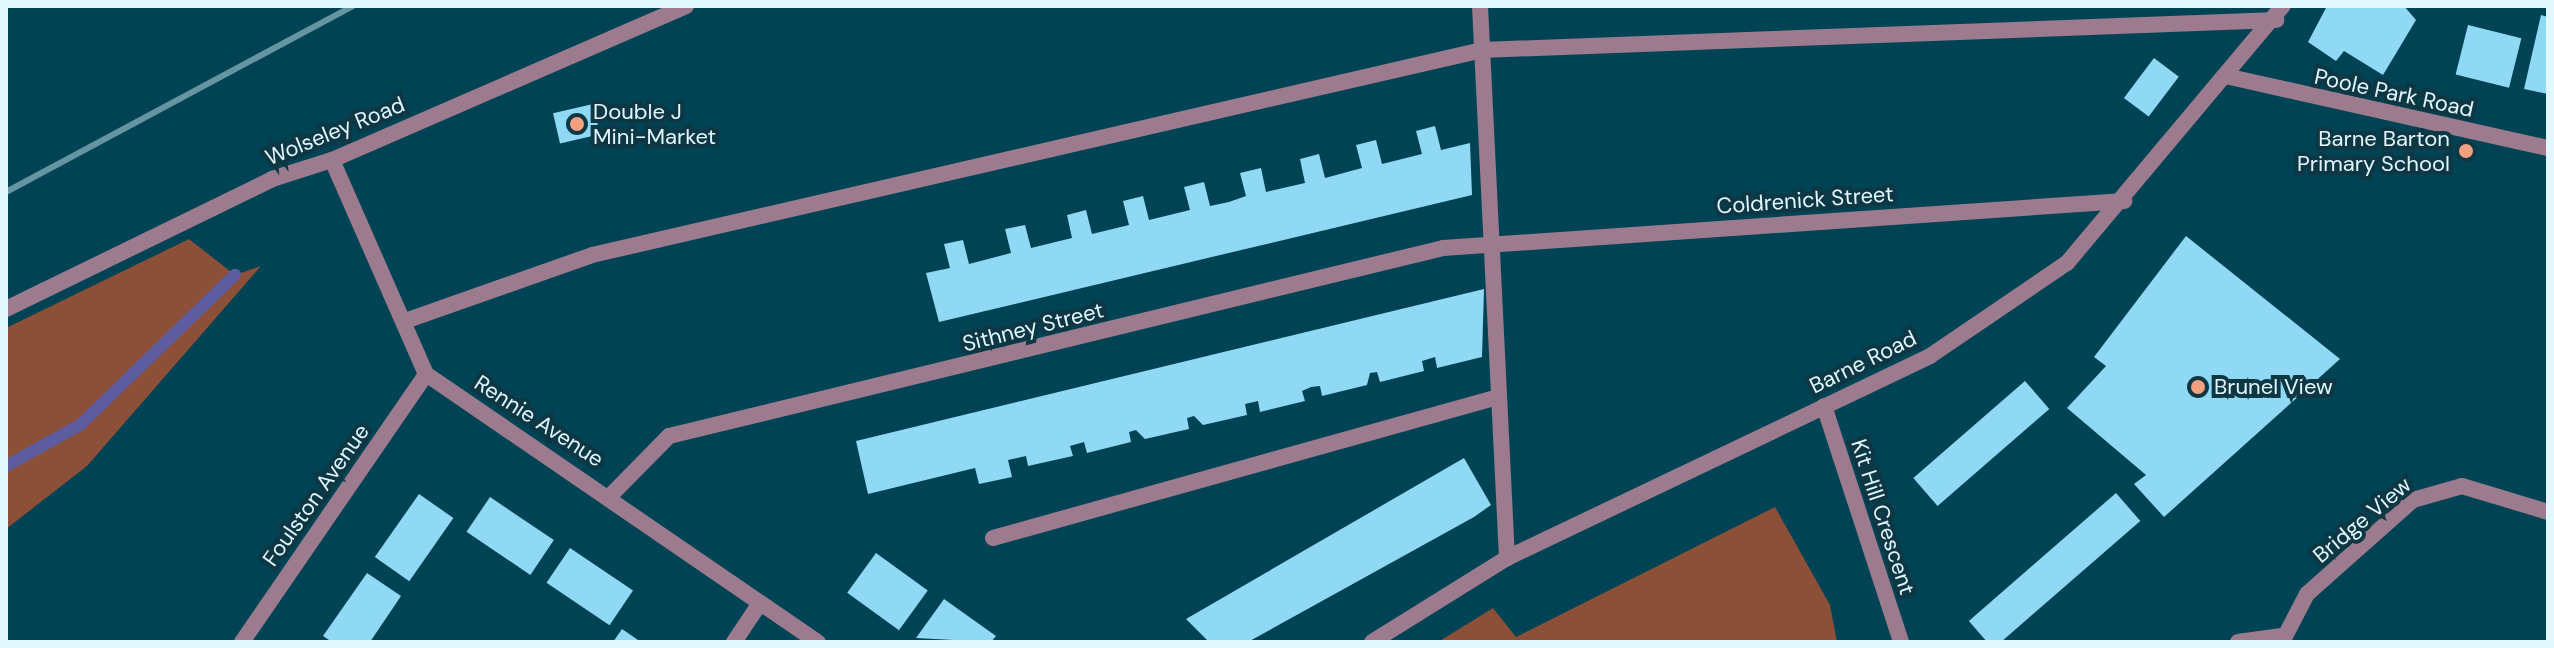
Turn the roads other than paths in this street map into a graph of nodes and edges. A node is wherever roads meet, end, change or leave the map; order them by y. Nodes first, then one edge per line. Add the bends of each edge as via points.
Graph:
1 (686, 6) edge
2 (1480, 6) edge
3 (2279, 13) edge
4 (1482, 50) junction
5 (2230, 77) junction
6 (2548, 148) edge
7 (332, 160) junction
8 (2124, 201) junction
9 (1488, 242) junction
10 (6, 309) edge
11 (405, 321) junction
12 (426, 374) junction
13 (1498, 397) junction
14 (1824, 406) junction
15 (611, 495) junction
16 (2548, 512) edge
17 (993, 538) dead end
18 (1507, 558) junction
19 (760, 603) junction
20 (2282, 639) edge
21 (242, 642) edge
22 (734, 642) edge
23 (818, 642) edge
24 (1372, 642) edge
25 (1901, 642) edge
26 (2238, 642) edge

1 - 7 street, Wolseley Road
2 - 4 street
3 - 4 street
3 - 5 street, Barne Road
4 - 9 street
4 - 11 street via 592,255
5 - 6 street, Poole Park Road
5 - 8 street, Barne Road
7 - 10 street, Wolseley Road via 272,179
7 - 11 street
8 - 9 street, Coldrenick Street
8 - 14 street, Barne Road via 2041,281 1930,356
9 - 13 street
9 - 15 street, Sithney Street via 669,436
11 - 12 street
12 - 15 street, Rennie Avenue
12 - 21 street, Foulston Avenue
13 - 17 street
13 - 18 street
14 - 18 street, Barne Road
14 - 25 street, Kit Hill Crescent
15 - 19 street, Rennie Avenue
16 - 20 street, Bridge View via 2462,486 2438,488 2413,500 2307,594
18 - 24 street, Barne Road
19 - 22 street
19 - 23 street, Rennie Avenue
20 - 26 street

